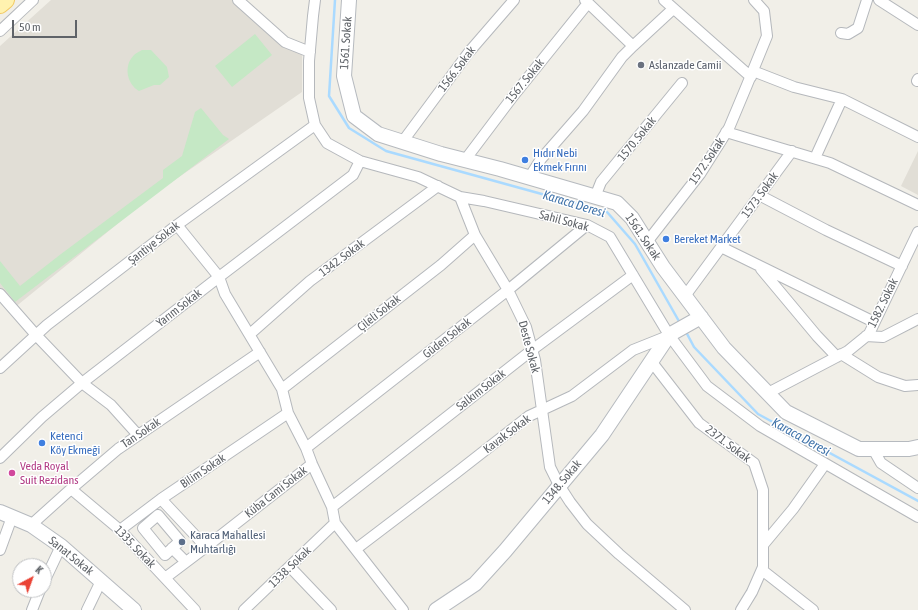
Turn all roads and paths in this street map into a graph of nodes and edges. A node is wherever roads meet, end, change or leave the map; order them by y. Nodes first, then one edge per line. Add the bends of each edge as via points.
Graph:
1 (6, 0) edge
2 (33, 0) edge
3 (238, 0) edge
4 (315, 0) edge
5 (349, 0) edge
6 (514, 0) edge
7 (664, 0) edge
8 (755, 0) edge
9 (867, 0) edge
10 (879, 0) edge
11 (586, 2) edge
12 (0, 5) edge
13 (673, 9) junction
14 (918, 25) edge
15 (0, 31) edge
16 (841, 33) dead end
17 (633, 46) junction
18 (310, 52) junction
19 (752, 74) junction
20 (682, 83) dead end
21 (842, 100) junction
22 (314, 126) junction
23 (726, 132) junction
24 (918, 137) edge
25 (403, 141) junction
26 (792, 151) junction
27 (815, 158) junction
28 (465, 160) junction
29 (360, 161) junction
30 (529, 178) junction
31 (438, 186) junction
32 (759, 195) junction
33 (460, 197) junction
34 (595, 197) junction
35 (918, 205) edge
36 (177, 224) junction
37 (587, 226) junction
38 (918, 232) edge
39 (475, 235) junction
40 (647, 242) junction
41 (721, 247) junction
42 (759, 266) junction
43 (902, 266) junction
44 (633, 275) junction
45 (218, 277) junction
46 (508, 290) junction
47 (0, 294) edge
48 (685, 296) junction
49 (701, 317) junction
50 (918, 319) edge
51 (874, 322) junction
52 (250, 334) junction
53 (36, 335) junction
54 (669, 336) junction
55 (866, 336) junction
56 (532, 350) junction
57 (260, 352) junction
58 (839, 356) junction
59 (651, 361) junction
60 (0, 368) edge
61 (82, 383) junction
62 (918, 385) edge
63 (282, 389) junction
64 (768, 394) junction
65 (542, 410) junction
66 (288, 413) junction
67 (138, 435) junction
68 (918, 447) edge
69 (306, 448) junction
70 (873, 449) junction
71 (0, 458) edge
72 (312, 464) junction
73 (825, 464) junction
74 (559, 485) junction
75 (918, 488) edge
76 (71, 489) junction
77 (161, 499) junction
78 (332, 507) junction
79 (144, 512) junction
80 (6, 514) edge
81 (918, 517) edge
82 (151, 521) junction
83 (182, 521) junction
84 (335, 523) junction
85 (31, 525) junction
86 (120, 530) junction
87 (171, 530) junction
88 (154, 542) junction
89 (763, 545) junction
90 (61, 546) junction
91 (206, 547) junction
92 (172, 548) junction
93 (356, 549) junction
94 (0, 550) edge
95 (141, 552) junction
96 (186, 562) junction
97 (52, 565) edge
98 (290, 567) junction
99 (762, 570) junction
100 (165, 578) junction
101 (101, 581) junction
102 (37, 598) edge
103 (32, 610) edge
104 (87, 610) edge
105 (134, 610) edge
106 (195, 610) edge
107 (244, 610) edge
108 (331, 610) edge
109 (403, 610) edge
110 (436, 610) edge
111 (685, 610) edge
112 (741, 610) edge
113 (813, 610) edge

1 - 12 main road
2 - 15 street
3 - 18 street via 285,42
4 - 18 street, Sahil Sokak
5 - 25 street, 1561. Sokak via 344,76 354,116 378,134
6 - 25 street, 1566. Sokak via 469,52
7 - 13 street
8 - 19 street, 1572. Sokak via 764,11 767,36
9 - 16 street via 858,28 848,34
10 - 14 street
11 - 17 street
11 - 28 street, 1567. Sokak
13 - 17 street
13 - 19 street
17 - 30 street via 622,57 583,111 541,159
18 - 22 street, Sahil Sokak via 309,98
19 - 21 street
19 - 23 street, 1572. Sokak
20 - 34 street, 1570. Sokak via 602,182
21 - 24 street
21 - 27 street
22 - 29 street, Sahil Sokak via 327,144
22 - 36 street, Şantiye Sokak
23 - 26 street
23 - 40 street, 1572. Sokak via 700,174
25 - 28 street, 1561. Sokak
26 - 27 street
26 - 32 street, 1573. Sokak
27 - 35 street
28 - 30 street, 1561. Sokak
29 - 31 street, Sahil Sokak via 418,177
29 - 45 street, Yarım Sokak via 353,175
30 - 34 street, 1561. Sokak
31 - 33 street, Sahil Sokak
31 - 52 street, 1342. Sokak via 310,281
32 - 41 street, 1573. Sokak
32 - 43 street
33 - 37 street, Sahil Sokak
33 - 39 street, Deste Sokak
34 - 40 street, 1561. Sokak via 617,203 632,218
36 - 45 street
36 - 53 street, Şantiye Sokak
37 - 44 street, Sahil Sokak via 610,238
37 - 46 street, Güden Sokak
38 - 43 street, 1582. Sokak
39 - 46 street, Deste Sokak
39 - 63 street, Çileli Sokak
40 - 48 street, 1561. Sokak
41 - 42 street
41 - 48 street, 1573. Sokak
42 - 51 street
42 - 58 street via 817,336
43 - 51 street, 1582. Sokak
44 - 54 street, Sahil Sokak
44 - 56 street, Salkım Sokak
45 - 52 street via 225,294
45 - 61 street, Yarım Sokak
46 - 56 street, Deste Sokak via 526,327
46 - 69 street, Güden Sokak
47 - 53 street
48 - 49 street, 1561. Sokak
49 - 54 street
49 - 64 street, 1561. Sokak via 724,348
50 - 55 street via 883,337
51 - 55 street, 1582. Sokak
52 - 57 street
53 - 60 street, Şantiye Sokak
53 - 61 street
54 - 59 street, 1348. Sokak
54 - 65 street, Kavak Sokak via 633,350 572,396
54 - 73 street, Sahil Sokak via 707,386 760,426
55 - 58 street, 1582. Sokak
56 - 65 street, Deste Sokak
56 - 78 street, Salkım Sokak
57 - 63 street
57 - 67 street, Tan Sokak
58 - 62 street via 878,377 905,386
58 - 64 street, 1582. Sokak
59 - 74 street, 1348. Sokak via 602,435
59 - 89 street, 2371. Sokak via 699,422 754,462 763,490
61 - 67 street via 111,405
61 - 71 street, Yarım Sokak
63 - 66 street
64 - 70 street, 1561. Sokak via 786,412 859,449
65 - 74 street, Deste Sokak via 550,466
65 - 93 street, Kavak Sokak via 529,416
66 - 69 street
66 - 77 street, Bilim Sokak
67 - 76 street, Tan Sokak
68 - 70 street, 1561. Sokak
69 - 72 street
70 - 75 street via 881,463
72 - 78 street
72 - 91 street, Küba Cami Sokak
73 - 81 street, Sahil Sokak
73 - 89 street
74 - 110 street, 1348. Sokak via 475,584
74 - 111 street, Deste Sokak via 587,524
76 - 85 street, Tan Sokak
76 - 86 street, 1335. Sokak
77 - 79 street, Bilim Sokak
77 - 83 street
78 - 84 street
79 - 82 street
79 - 86 street, Bilim Sokak
80 - 85 street, Sanat Sokak
80 - 94 street
82 - 87 street via 158,515
82 - 88 street via 143,528
83 - 87 street
83 - 91 street
84 - 93 street
84 - 98 street, 1338. Sokak
85 - 90 street, Sanat Sokak
86 - 95 street, 1335. Sokak
87 - 92 street via 180,541
88 - 92 street via 164,554
88 - 95 street
89 - 99 street, 2371. Sokak
90 - 97 street
90 - 101 street, Sanat Sokak
91 - 96 street, Küba Cami Sokak
92 - 96 street
93 - 109 street
95 - 100 street, 1335. Sokak
96 - 100 street, Küba Cami Sokak
98 - 107 street, 1338. Sokak
98 - 108 street
99 - 112 street, 2371. Sokak
99 - 113 street
100 - 106 street, 1335. Sokak
101 - 104 street
101 - 105 street, Sanat Sokak
102 - 103 street

